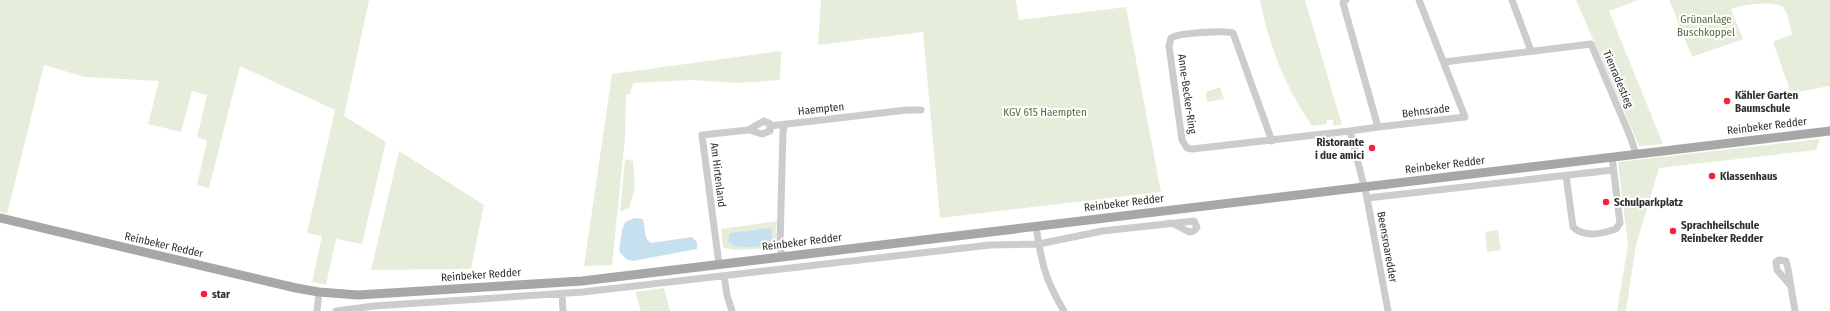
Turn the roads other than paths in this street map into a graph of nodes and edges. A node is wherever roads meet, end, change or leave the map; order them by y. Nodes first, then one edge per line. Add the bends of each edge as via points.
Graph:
1 (1346, 0) edge
2 (1419, 0) edge
3 (1512, 0) edge
4 (1531, 51) junction
5 (1444, 62) junction
6 (921, 110) dead end
7 (785, 124) junction
8 (770, 126) junction
9 (1378, 128) junction
10 (748, 130) junction
11 (1350, 131) junction
12 (1830, 131) edge
13 (1830, 134) edge
14 (1272, 141) junction
15 (1636, 154) junction
16 (1612, 157) junction
17 (1613, 170) junction
18 (1566, 175) junction
19 (1364, 186) junction
20 (1368, 198) junction
21 (0, 218) edge
22 (1169, 223) dead end
23 (1036, 226) junction
24 (1039, 244) junction
25 (782, 257) junction
26 (719, 264) junction
27 (724, 276) junction
28 (1791, 286) dead end
29 (319, 292) junction
30 (562, 294) junction
31 (318, 311) edge
32 (336, 311) edge
33 (563, 311) edge
34 (732, 311) edge
35 (1064, 311) edge
36 (1388, 311) edge
37 (1795, 311) edge

1 - 9 street via 1343,3
2 - 5 street, Behnsrade
3 - 4 street
4 - 5 street, Tienradestieg
4 - 15 street, Tienradestieg via 1591,44
5 - 9 street, Behnsrade via 1465,117
6 - 7 street, Haempten
7 - 8 street, Am Hirtenland
7 - 25 street, Haempten via 782,147
8 - 10 street, Am Hirtenland via 764,121
8 - 10 street, Am Hirtenland via 770,131 762,134
9 - 11 street, Behnsrade
10 - 26 street, Am Hirtenland via 702,134
11 - 14 street, Anne-Becker-Ring
11 - 19 street
12 - 13 street
12 - 15 main road, Reinbeker Redder
14 - 14 street, Anne-Becker-Ring via 1192,149 1185,146 1168,46 1171,38 1192,34 1233,34
15 - 16 main road, Reinbeker Redder
16 - 17 street
16 - 19 main road, Reinbeker Redder
17 - 18 street
17 - 18 street via 1620,223 1616,229 1593,234 1578,232 1573,227
18 - 20 street
19 - 20 street, Beensroaredder
19 - 23 main road, Reinbeker Redder
20 - 36 street, Beensroaredder
21 - 29 main road, Reinbeker Redder
22 - 24 street via 1102,230
23 - 24 street
23 - 25 main road, Reinbeker Redder
24 - 27 street via 990,245
24 - 35 street via 1045,275
25 - 26 main road, Reinbeker Redder
26 - 29 main road, Reinbeker Redder via 582,281 364,295
27 - 30 street
27 - 34 street
28 - 37 street
29 - 31 street
30 - 32 street via 374,306
30 - 33 street

